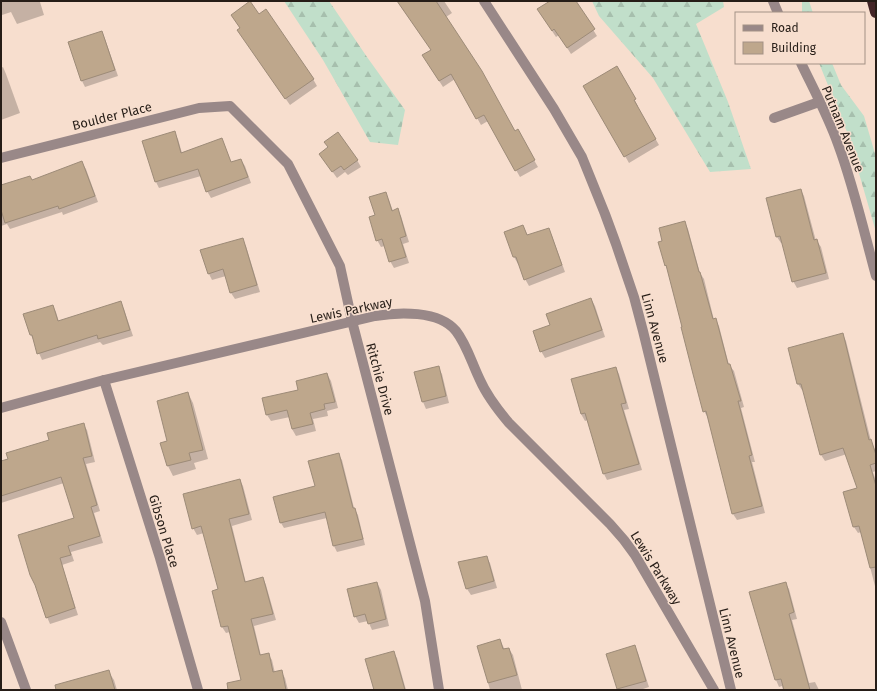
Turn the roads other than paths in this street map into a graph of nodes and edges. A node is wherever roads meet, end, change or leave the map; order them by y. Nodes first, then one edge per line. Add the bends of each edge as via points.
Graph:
1 (484, 1) edge
2 (773, 1) edge
3 (873, 1) edge
4 (778, 12) edge
5 (876, 12) edge
6 (801, 64) edge
7 (819, 102) junction
8 (230, 106) joint
9 (774, 118) dead end
10 (1, 158) edge
11 (876, 276) edge
12 (352, 321) junction
13 (104, 380) junction
14 (1, 408) edge
15 (1, 622) edge
16 (26, 690) edge
17 (198, 690) edge
18 (439, 690) edge
19 (714, 690) edge
20 (731, 690) edge

1 - 20 street, Linn Avenue via 582,157 606,214 634,297
2 - 4 street
3 - 5 highway
6 - 7 street, Putnam Avenue
7 - 9 street
7 - 11 street, Putnam Avenue via 838,142 851,180
8 - 10 street, Boulder Place via 199,108
8 - 12 street, Ritchie Drive via 288,164 340,266
12 - 13 street, Lewis Parkway
12 - 18 street, Ritchie Drive via 425,601
12 - 19 street, Lewis Parkway via 390,314 415,314 439,319 455,329 480,381 498,410 610,524 632,550
13 - 14 street, Lewis Parkway
13 - 17 street, Gibson Place
15 - 16 street

